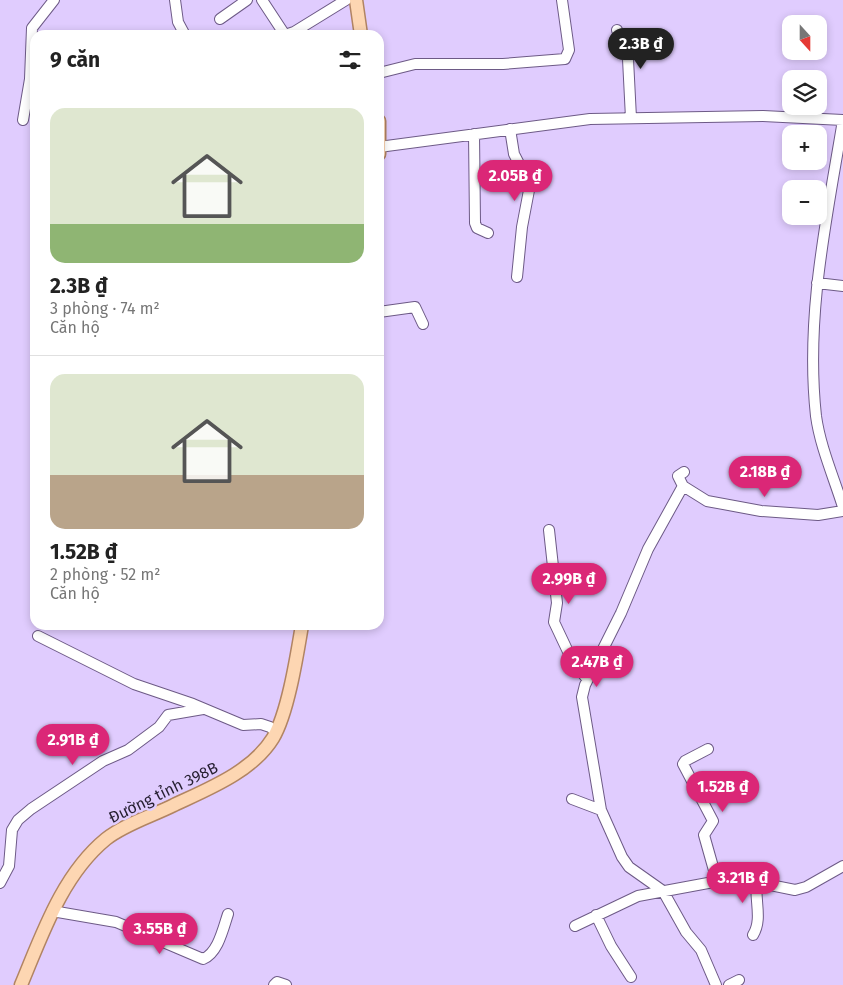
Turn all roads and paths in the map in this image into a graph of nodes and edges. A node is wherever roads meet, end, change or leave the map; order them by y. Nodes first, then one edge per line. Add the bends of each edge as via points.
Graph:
1 (54, 0) edge
2 (176, 0) edge
3 (247, 0) edge
4 (262, 0) edge
5 (346, 0) edge
6 (356, 0) edge
7 (562, 0) edge
8 (220, 19) dead end
9 (32, 30) edge
10 (182, 30) edge
11 (279, 30) edge
12 (297, 30) edge
13 (360, 30) edge
14 (617, 30) dead end
15 (384, 71) edge
16 (30, 80) edge
17 (631, 118) junction
18 (23, 120) dead end
19 (843, 120) edge
20 (510, 129) junction
21 (474, 134) junction
22 (384, 146) edge
23 (839, 171) edge
24 (488, 233) dead end
25 (517, 277) dead end
26 (817, 283) junction
27 (843, 286) edge
28 (384, 311) edge
29 (423, 324) dead end
30 (684, 472) dead end
31 (683, 486) junction
32 (843, 509) edge
33 (549, 530) dead end
34 (301, 630) edge
35 (38, 636) dead end
36 (587, 679) junction
37 (203, 709) junction
38 (276, 732) junction
39 (708, 749) dead end
40 (572, 798) dead end
41 (601, 810) junction
42 (843, 866) edge
43 (1, 878) edge
44 (717, 881) junction
45 (756, 881) junction
46 (663, 891) junction
47 (52, 911) junction
48 (228, 914) dead end
49 (596, 915) junction
50 (575, 926) dead end
51 (753, 935) dead end
52 (631, 977) dead end
53 (740, 980) dead end
54 (21, 985) edge
55 (274, 985) edge
56 (286, 985) edge
57 (716, 985) edge
58 (729, 985) edge

1 - 9 street
2 - 10 street via 178,22
3 - 8 street
4 - 11 street
5 - 12 street
6 - 13 main road
7 - 15 street via 569,50 565,59 504,64 415,64
14 - 17 street via 628,59
16 - 18 street
17 - 19 street via 774,116
17 - 20 street via 590,119
19 - 23 street
20 - 21 street
20 - 25 street via 514,154 530,186
21 - 22 street
21 - 24 street via 475,223 477,228
23 - 26 street
26 - 27 street
26 - 32 street via 816,416
28 - 29 street via 415,307
30 - 31 street via 678,476
31 - 32 street via 707,501 761,510 818,515
31 - 36 street via 648,549 621,613
33 - 36 street via 557,603 554,622 571,658
34 - 38 main road, Đường tỉnh 398B
35 - 37 street via 134,684
36 - 41 street via 582,698
37 - 38 street via 243,725 261,724
37 - 43 street via 168,715 159,727 128,750 103,762 31,809 12,830 11,853
38 - 47 main road, Đường tỉnh 398B via 256,758 235,774 106,839 72,879
39 - 44 street via 683,764 713,821 704,835
40 - 41 street
41 - 46 street via 625,863
42 - 45 street via 800,889
44 - 45 street via 735,878
44 - 46 street
45 - 51 street via 757,925
46 - 49 street via 638,896
46 - 57 street via 686,932 705,957
47 - 48 street via 116,922 202,959 217,944
47 - 54 main road, Đường tỉnh 398B
49 - 50 street
49 - 52 street
53 - 58 street
55 - 56 street via 277,982

